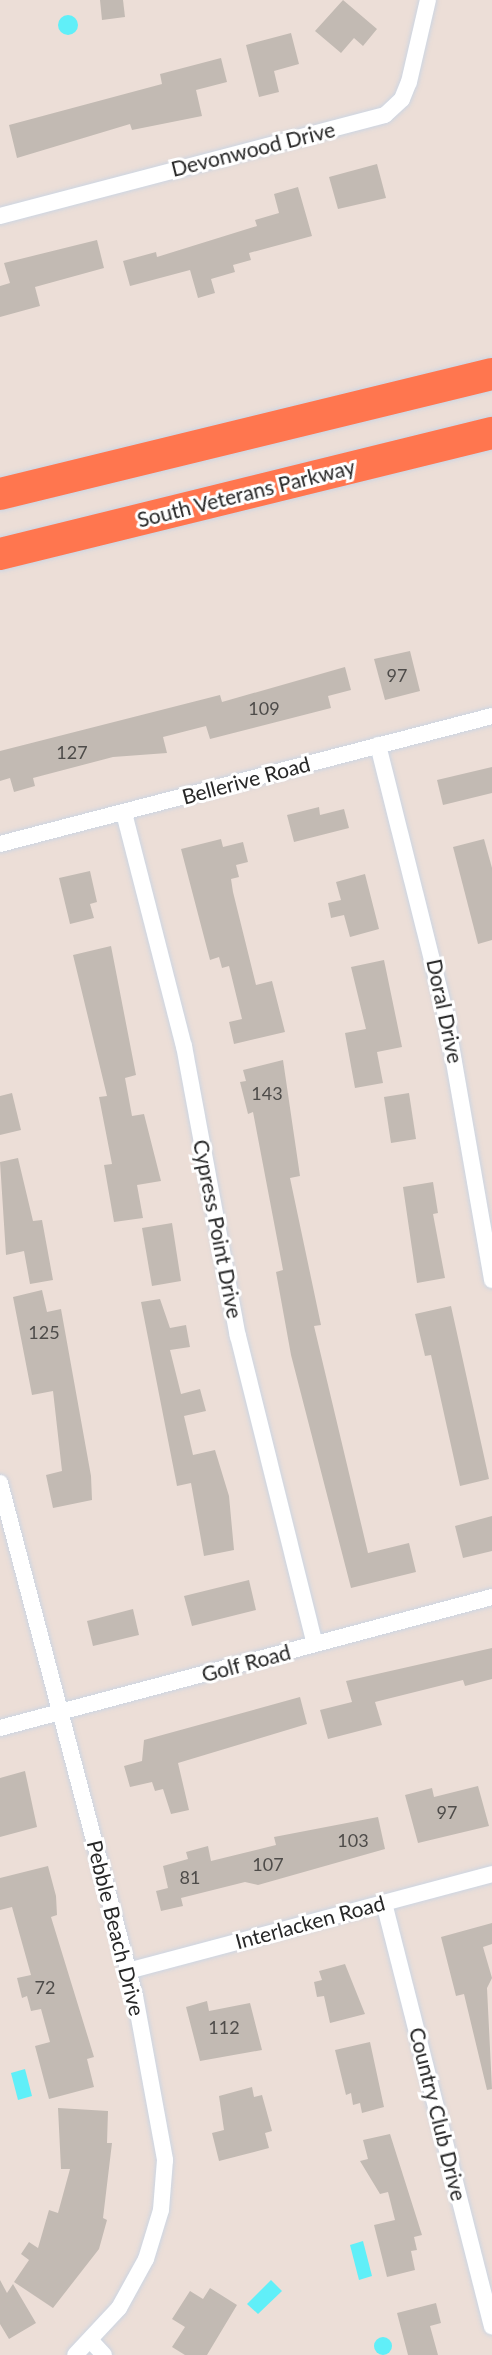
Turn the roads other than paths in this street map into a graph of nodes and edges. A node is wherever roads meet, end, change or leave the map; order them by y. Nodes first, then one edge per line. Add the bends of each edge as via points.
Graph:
1 (428, 0) edge
2 (0, 216) edge
3 (492, 374) edge
4 (492, 434) edge
5 (0, 494) edge
6 (0, 554) edge
7 (492, 716) edge
8 (378, 745) junction
9 (124, 813) junction
10 (0, 844) edge
11 (492, 1280) edge
12 (0, 1483) edge
13 (492, 1597) edge
14 (315, 1644) junction
15 (60, 1712) junction
16 (0, 1728) edge
17 (492, 1874) edge
18 (384, 1903) junction
19 (128, 1971) junction
20 (492, 2326) edge
21 (91, 2341) junction
22 (75, 2355) edge
23 (104, 2355) edge

1 - 2 street, Devonwood Drive via 409,82 385,115
3 - 5 highway
4 - 6 highway, South Veterans Parkway
7 - 8 street, Bellerive Road
8 - 9 street, Bellerive Road
8 - 11 street, Doral Drive via 447,1016
9 - 10 street, Bellerive Road
9 - 14 street, Cypress Point Drive via 184,1046 238,1336
12 - 15 street, Pebble Beach Drive
13 - 14 street, Golf Road
14 - 15 street, Golf Road
15 - 16 street, Golf Road
15 - 19 street, Pebble Beach Drive
17 - 18 street, Interlacken Road
18 - 19 street, Interlacken Road
18 - 20 street, Country Club Drive
19 - 21 street, Pebble Beach Drive via 162,2126 164,2188 146,2259 119,2308
21 - 22 street, Pebble Beach Drive
21 - 23 street

